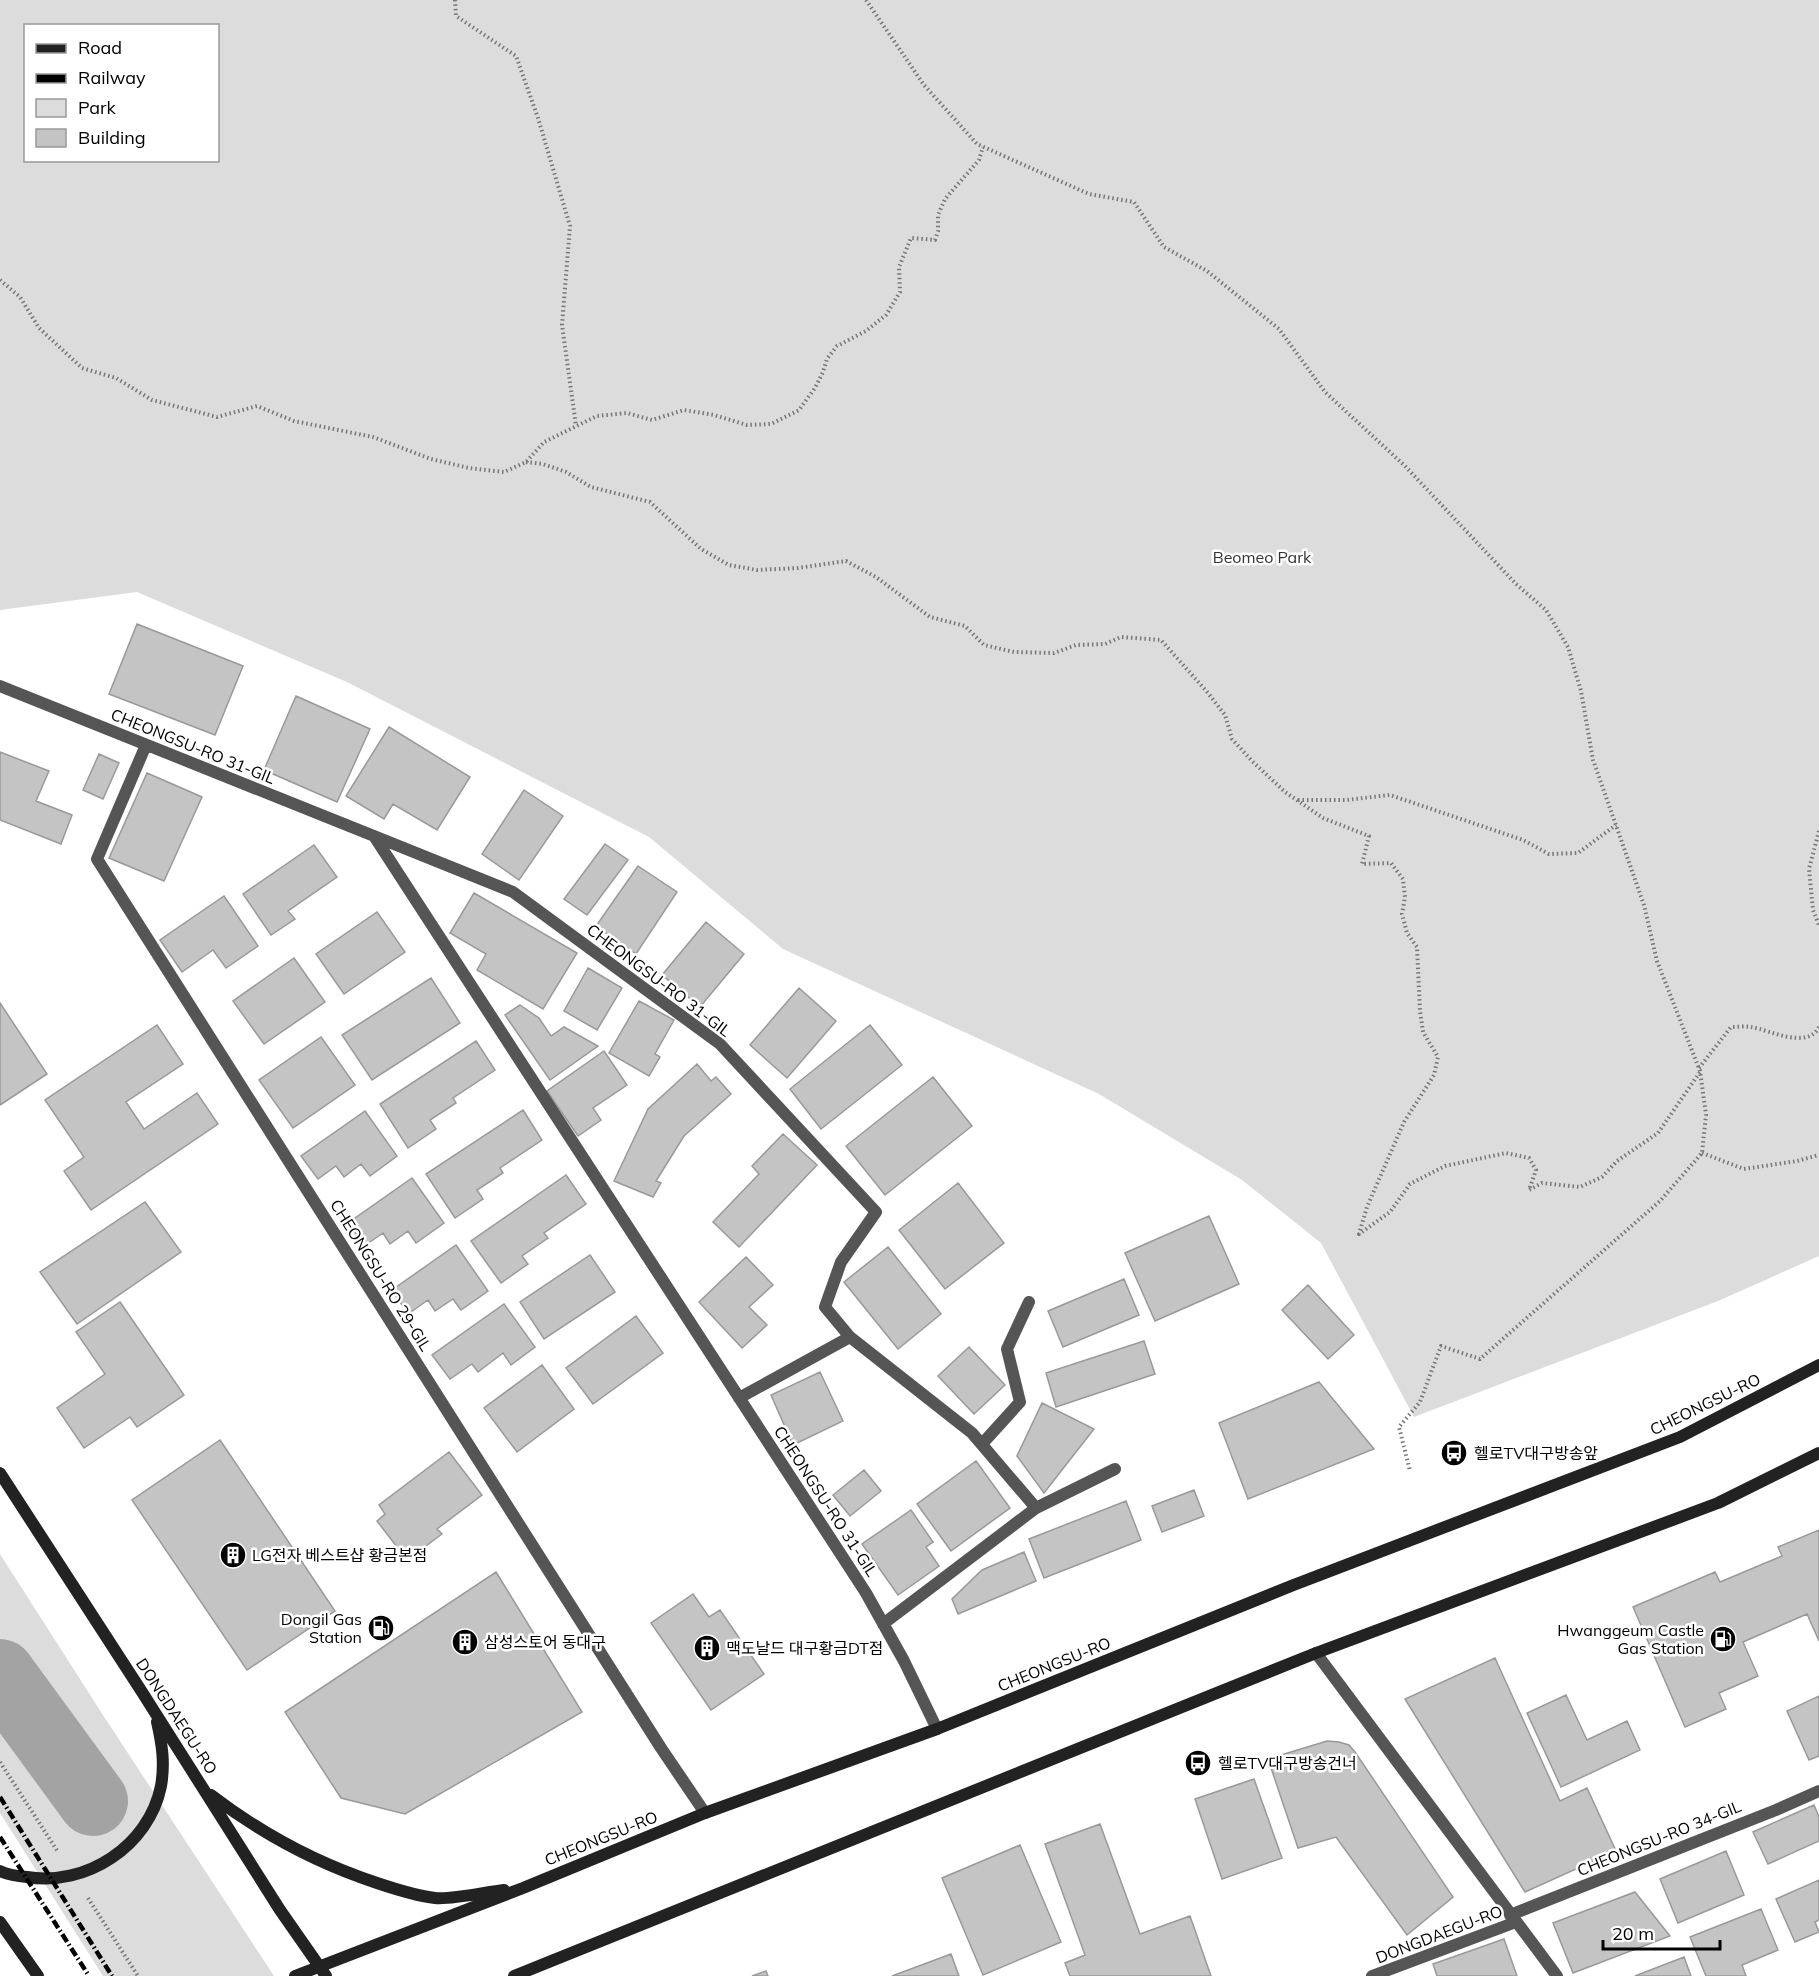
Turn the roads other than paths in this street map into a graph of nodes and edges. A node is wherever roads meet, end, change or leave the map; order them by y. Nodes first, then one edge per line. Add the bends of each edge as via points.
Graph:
1 (0, 686) edge
2 (146, 745) junction
3 (374, 836) junction
4 (1029, 1302) dead end
5 (850, 1337) junction
6 (1819, 1365) edge
7 (739, 1398) junction
8 (981, 1444) junction
9 (1819, 1453) edge
10 (1115, 1469) dead end
11 (0, 1473) edge
12 (1036, 1508) junction
13 (883, 1624) junction
14 (1316, 1653) junction
15 (142, 1692) junction
16 (937, 1729) junction
17 (205, 1790) junction
18 (1819, 1791) edge
19 (705, 1813) junction
20 (0, 1871) edge
21 (523, 1888) junction
22 (1513, 1919) junction
23 (0, 1922) edge
24 (323, 1970) edge
25 (38, 1976) edge
26 (294, 1976) edge
27 (514, 1976) edge
28 (1372, 1976) edge
29 (1557, 1976) edge

1 - 2 street, CHEONGSU-RO 31-GIL
2 - 3 street, CHEONGSU-RO 31-GIL
2 - 19 street, CHEONGSU-RO 29-GIL via 97,858
3 - 5 street, CHEONGSU-RO 31-GIL via 513,892 720,1044 876,1212 841,1262 825,1307
3 - 7 street, CHEONGSU-RO 31-GIL
4 - 8 street via 1007,1349 1020,1402
5 - 7 street
5 - 8 street, CHEONGSU-RO 31-GIL
6 - 16 main road, CHEONGSU-RO via 1680,1437
7 - 13 street, CHEONGSU-RO 31-GIL
8 - 12 street, CHEONGSU-RO 31-GIL
9 - 14 main road via 1718,1503
10 - 12 street
11 - 15 main road, DONGDAEGU-RO
12 - 13 street
13 - 16 street, CHEONGSU-RO 31-GIL
14 - 22 street
14 - 27 main road
15 - 17 main road, DONGDAEGU-RO
15 - 20 main road via 157,1721 164,1754 161,1787 153,1808 129,1844 103,1865 72,1877 39,1880
16 - 19 main road, CHEONGSU-RO
17 - 21 main road via 246,1821 309,1857 391,1888 436,1898
17 - 24 main road, DONGDAEGU-RO via 280,1910
18 - 22 street, CHEONGSU-RO 34-GIL
19 - 21 main road, CHEONGSU-RO
21 - 24 main road, CHEONGSU-RO
22 - 28 street, DONGDAEGU-RO
22 - 29 street
23 - 25 main road
24 - 26 main road, CHEONGSU-RO

